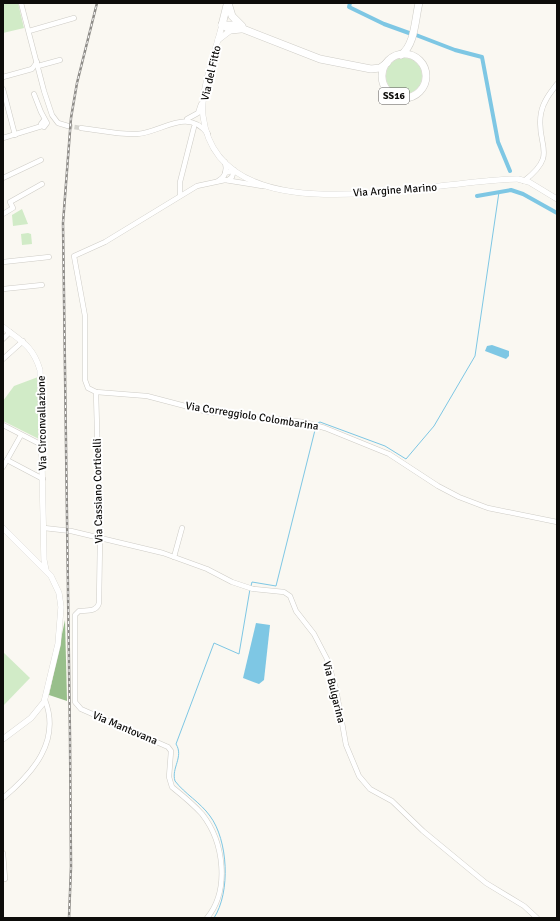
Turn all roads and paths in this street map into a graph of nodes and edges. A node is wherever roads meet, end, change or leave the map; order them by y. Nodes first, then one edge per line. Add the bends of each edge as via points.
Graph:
1 (21, 3) edge
2 (228, 3) edge
3 (419, 3) edge
4 (74, 18) dead end
5 (222, 25) junction
6 (231, 30) junction
7 (247, 30) junction
8 (29, 31) junction
9 (412, 38) junction
10 (218, 40) junction
11 (401, 55) junction
12 (416, 59) junction
13 (60, 60) dead end
14 (387, 63) junction
15 (38, 66) junction
16 (363, 68) junction
17 (30, 70) junction
18 (3, 77) edge
19 (382, 79) junction
20 (557, 84) edge
21 (3, 89) edge
22 (44, 91) junction
23 (34, 94) dead end
24 (204, 98) junction
25 (194, 116) junction
26 (204, 118) junction
27 (180, 122) junction
28 (195, 125) junction
29 (68, 126) tunnel mouth
30 (81, 128) tunnel mouth
31 (15, 134) junction
32 (208, 134) junction
33 (3, 138) edge
34 (41, 160) dead end
35 (225, 162) junction
36 (234, 170) junction
37 (225, 173) junction
38 (3, 178) edge
39 (228, 180) junction
40 (524, 181) junction
41 (216, 182) junction
42 (42, 184) dead end
43 (262, 186) junction
44 (180, 195) junction
45 (557, 199) edge
46 (3, 214) edge
47 (49, 257) dead end
48 (3, 262) edge
49 (42, 285) dead end
50 (3, 289) edge
51 (3, 327) edge
52 (10, 332) junction
53 (3, 339) edge
54 (23, 341) junction
55 (3, 359) edge
56 (96, 392) junction
57 (3, 425) edge
58 (21, 435) junction
59 (42, 445) junction
60 (3, 456) edge
61 (8, 460) junction
62 (3, 467) edge
63 (43, 480) junction
64 (557, 522) edge
65 (3, 528) edge
66 (44, 528) junction
67 (182, 528) dead end
68 (44, 535) junction
69 (100, 539) junction
70 (32, 555) junction
71 (174, 557) junction
72 (46, 570) junction
73 (45, 700) junction
74 (81, 709) joint
75 (3, 739) edge
76 (3, 798) edge
77 (3, 853) edge
78 (6, 879) dead end
79 (207, 918) edge
80 (537, 918) edge

1 - 8 street
2 - 5 main road, Via del Fitto
2 - 7 main road, SS16 via 234,20
3 - 9 main road
4 - 8 street
5 - 6 main road, SS16
5 - 7 main road, SS16 via 233,25
5 - 10 street, Via del Fitto
6 - 7 main road, SS16
6 - 10 street
7 - 16 main road, SS16 via 310,56
8 - 15 street
9 - 11 main road via 408,48
9 - 12 main road
10 - 24 street, Via del Fitto
11 - 12 main road
11 - 14 main road via 393,57
12 - 19 main road, SS16 via 424,68 425,76 422,88 413,96 405,98 394,95 387,90
13 - 15 street
14 - 16 main road, SS16 via 377,68
14 - 19 main road, SS16 via 383,69
15 - 17 street
15 - 22 street
16 - 19 main road, SS16 via 375,72
17 - 18 street
17 - 22 street via 38,76
20 - 40 street via 545,101 541,113 546,159 539,169
21 - 31 street
22 - 29 street via 54,119 61,125
23 - 31 street via 43,123
24 - 25 street via 198,113
24 - 26 street, Via del Fitto
25 - 26 street
25 - 27 street
26 - 28 street
26 - 32 street, Via del Fitto
27 - 28 street via 186,121
27 - 30 street via 136,134
28 - 32 street
28 - 44 street via 180,182
31 - 33 street
32 - 35 street, Via del Fitto
34 - 38 street
35 - 36 street, Via del Fitto
35 - 37 street
36 - 37 street
36 - 39 street
36 - 43 street, Via Argine Marino
37 - 41 street
39 - 41 street
39 - 43 street
40 - 43 street, Via Argine Marino via 506,180 343,194 312,194
40 - 45 street, Via Argine Marino
41 - 44 street via 197,186
42 - 46 street via 10,202 13,208
44 - 56 street via 105,242 75,255 73,259 85,316 86,384
47 - 48 street
49 - 50 street
51 - 52 street, Via Circonvallazione
52 - 53 street
52 - 54 street, Via Circonvallazione
54 - 55 street
54 - 59 street, Via Circonvallazione via 40,370
56 - 64 street, Via Correggiolo Colombarina via 147,396 208,412 281,419 317,426 389,454 459,497 488,508
56 - 69 street, Via Cassiano Corticelli
57 - 58 street
58 - 59 street
58 - 61 street
59 - 63 street, Via Circonvallazione
60 - 61 street
61 - 62 street
61 - 63 street
63 - 66 street, Via Circonvallazione
65 - 70 street
66 - 68 street, Via Circonvallazione
66 - 69 street, Via Bulgarina via 62,529
67 - 71 street
68 - 70 street, Via Circonvallazione via 41,550
68 - 72 street, Via Circonvallazione
69 - 71 street, Via Bulgarina
69 - 74 street, Via Cassiano Corticelli via 99,606 94,610 78,611 75,615 75,700
70 - 72 street
71 - 80 street, Via Bulgarina via 250,588 284,592 290,596 296,611 314,634 332,672 346,745 363,780 370,788 392,801 423,831 486,883 524,906
72 - 73 street via 54,580 59,593 61,614 56,656
73 - 75 street via 31,718
73 - 76 street via 49,725 43,752 34,769
74 - 79 street, Via Mantovana via 168,747 171,751 169,781 172,787 201,814 212,832 219,857 222,884 217,904
77 - 78 street

